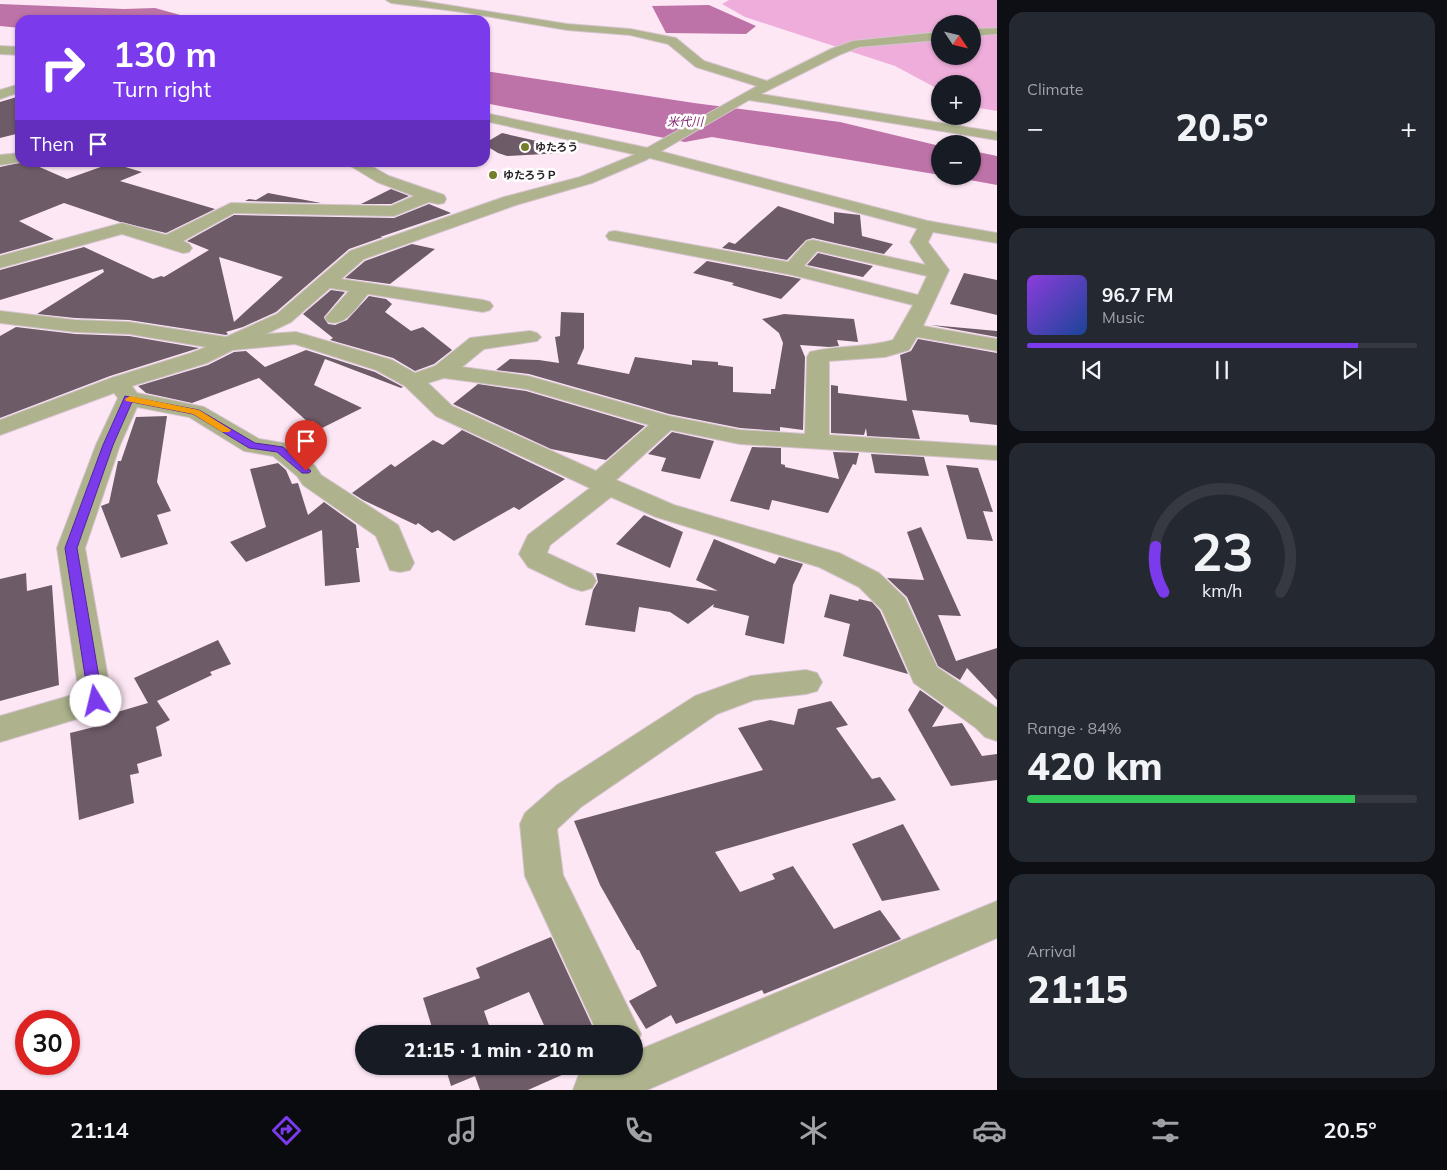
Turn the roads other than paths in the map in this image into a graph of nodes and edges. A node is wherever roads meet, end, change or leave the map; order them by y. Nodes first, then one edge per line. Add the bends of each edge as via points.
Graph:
1 (391, 0) edge
2 (997, 31) edge
3 (981, 32) edge
4 (931, 37) edge
5 (0, 50) edge
6 (15, 51) edge
7 (0, 80) edge
8 (15, 82) edge
9 (767, 86) junction
10 (15, 90) edge
11 (0, 95) edge
12 (745, 97) junction
13 (490, 118) edge
14 (997, 136) edge
15 (652, 150) junction
16 (15, 158) edge
17 (0, 160) edge
18 (360, 167) edge
19 (428, 196) junction
20 (400, 210) junction
21 (477, 212) junction
22 (927, 226) junction
23 (615, 236) dead end
24 (405, 238) junction
25 (997, 238) edge
26 (166, 241) junction
27 (185, 248) dead end
28 (0, 262) edge
29 (792, 269) junction
30 (938, 273) junction
31 (326, 282) junction
32 (363, 288) junction
33 (924, 302) junction
34 (483, 306) dead end
35 (0, 317) edge
36 (336, 318) dead end
37 (911, 330) junction
38 (530, 337) dead end
39 (228, 344) junction
40 (997, 345) edge
41 (443, 370) junction
42 (413, 380) junction
43 (124, 391) junction
44 (666, 422) junction
45 (0, 428) edge
46 (817, 442) junction
47 (997, 453) edge
48 (603, 484) junction
49 (400, 562) dead end
50 (582, 581) dead end
51 (806, 682) dead end
52 (994, 721) edge
53 (0, 729) edge
54 (997, 919) edge
55 (616, 1025) edge
56 (643, 1064) edge
57 (622, 1075) edge
58 (595, 1090) edge

1 - 9 street via 567,27 630,32 672,41 700,64
2 - 3 street
4 - 9 street via 856,44
5 - 6 street
7 - 8 street
9 - 12 street
10 - 11 street
12 - 14 street
12 - 15 street
13 - 15 street
15 - 21 street via 586,180
15 - 22 street
16 - 17 street
18 - 19 street
19 - 20 street
19 - 21 street
20 - 24 street via 378,226 384,232
20 - 26 street via 231,208
21 - 24 street
22 - 25 street
22 - 30 street via 919,242 940,270
23 - 29 street
24 - 31 street via 357,255
26 - 27 street
26 - 28 street via 122,228
29 - 30 street via 813,245
29 - 33 street
30 - 33 street
31 - 32 street
31 - 39 street via 284,318
32 - 34 street
32 - 36 street
33 - 37 street
35 - 39 street via 75,326 128,328
37 - 40 street
37 - 46 street via 901,345 877,352 818,357
38 - 41 street via 478,343
39 - 42 street via 296,338 384,365
39 - 43 street
41 - 42 street
41 - 44 street via 528,383
42 - 48 street via 444,411
43 - 45 street
43 - 49 street via 196,412 252,446 280,449 312,480 388,531
43 - 53 street via 71,548 96,701
44 - 46 street via 740,437
44 - 48 street
46 - 47 street
48 - 50 street via 538,541 533,554 544,563
48 - 52 street via 665,510 829,560 869,580 894,605 925,675
51 - 55 street via 751,688 706,705 569,796 538,824 544,876
54 - 56 street
57 - 58 street

